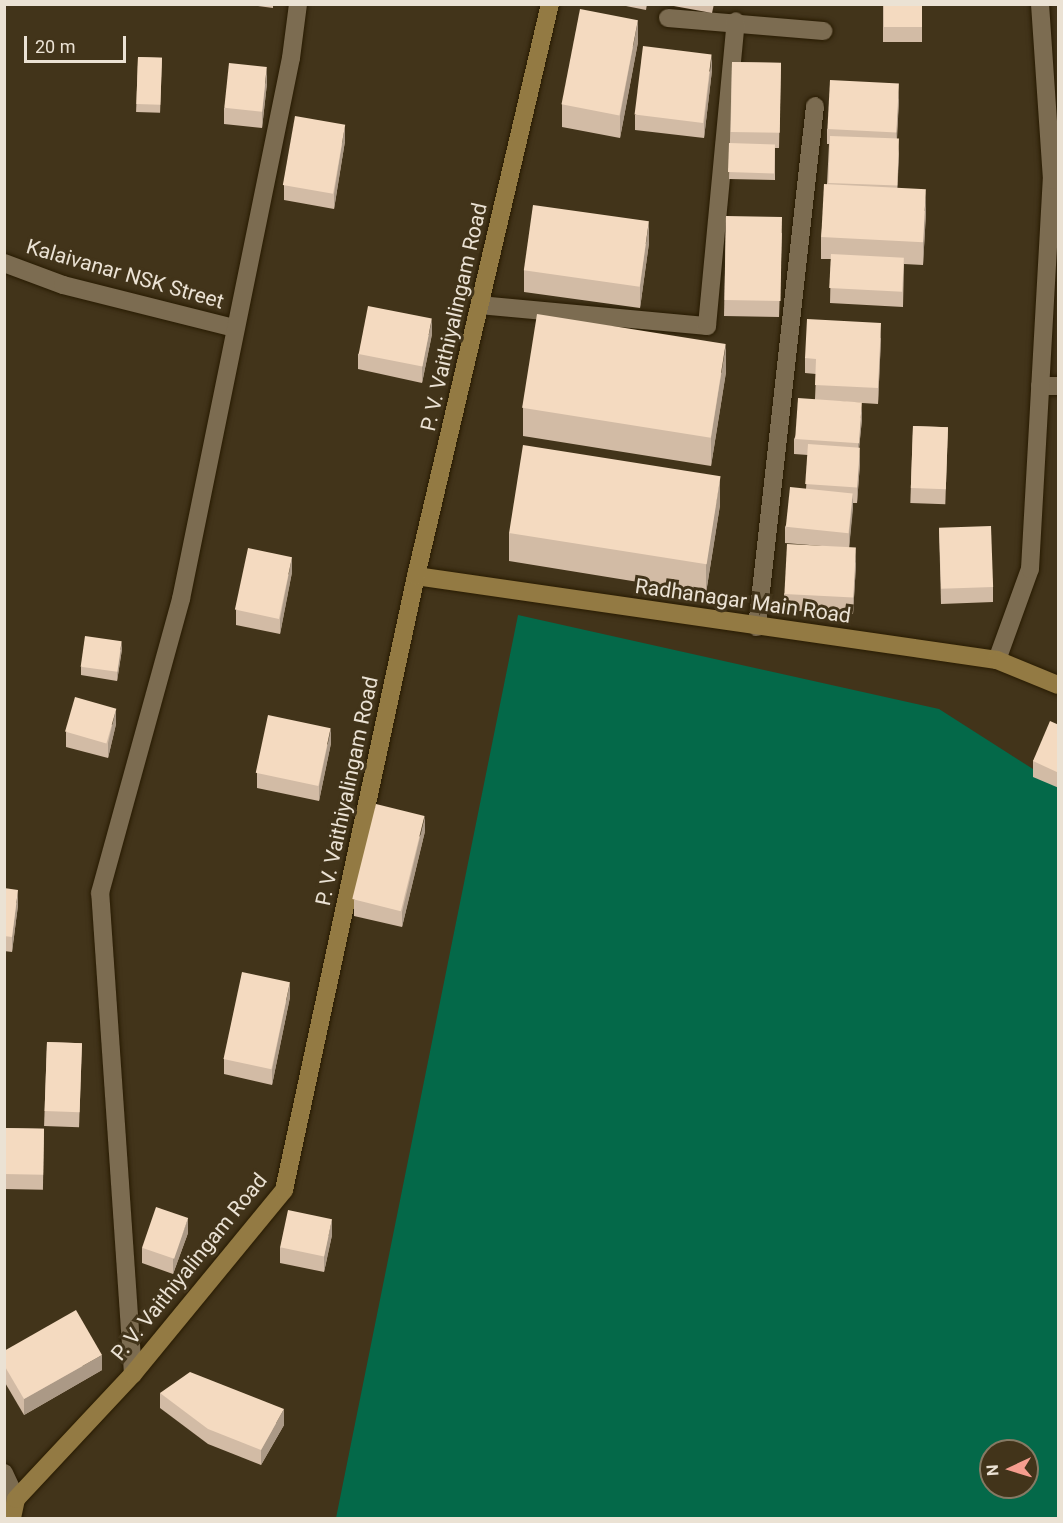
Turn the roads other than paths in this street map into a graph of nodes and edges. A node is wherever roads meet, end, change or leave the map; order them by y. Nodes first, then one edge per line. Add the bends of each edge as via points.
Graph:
1 (298, 4) edge
2 (550, 4) edge
3 (1040, 4) edge
4 (668, 18) dead end
5 (736, 21) junction
6 (823, 31) dead end
7 (815, 106) dead end
8 (4, 263) edge
9 (480, 305) junction
10 (234, 328) junction
11 (1040, 386) junction
12 (1059, 386) edge
13 (416, 576) junction
14 (757, 627) junction
15 (997, 660) junction
16 (1059, 685) edge
17 (133, 1374) junction
18 (4, 1473) edge
19 (10, 1499) edge
20 (12, 1518) edge

1 - 10 street via 291,58
2 - 9 street, P. V. Vaithiyalingam Road
3 - 11 street via 1052,180
4 - 5 street
5 - 6 street
5 - 9 street via 707,326
7 - 14 street
8 - 10 street, Kalaivanar NSK Street via 63,285
9 - 13 street, P. V. Vaithiyalingam Road
10 - 17 street via 182,599 100,893
11 - 12 street
11 - 15 street via 1030,569
13 - 14 street, Radhanagar Main Road
13 - 17 street, P. V. Vaithiyalingam Road via 284,1191
14 - 15 street, Radhanagar Main Road
15 - 16 street, Radhanagar Main Road
17 - 19 street, P. V. Vaithiyalingam Road
18 - 19 street
19 - 20 street

